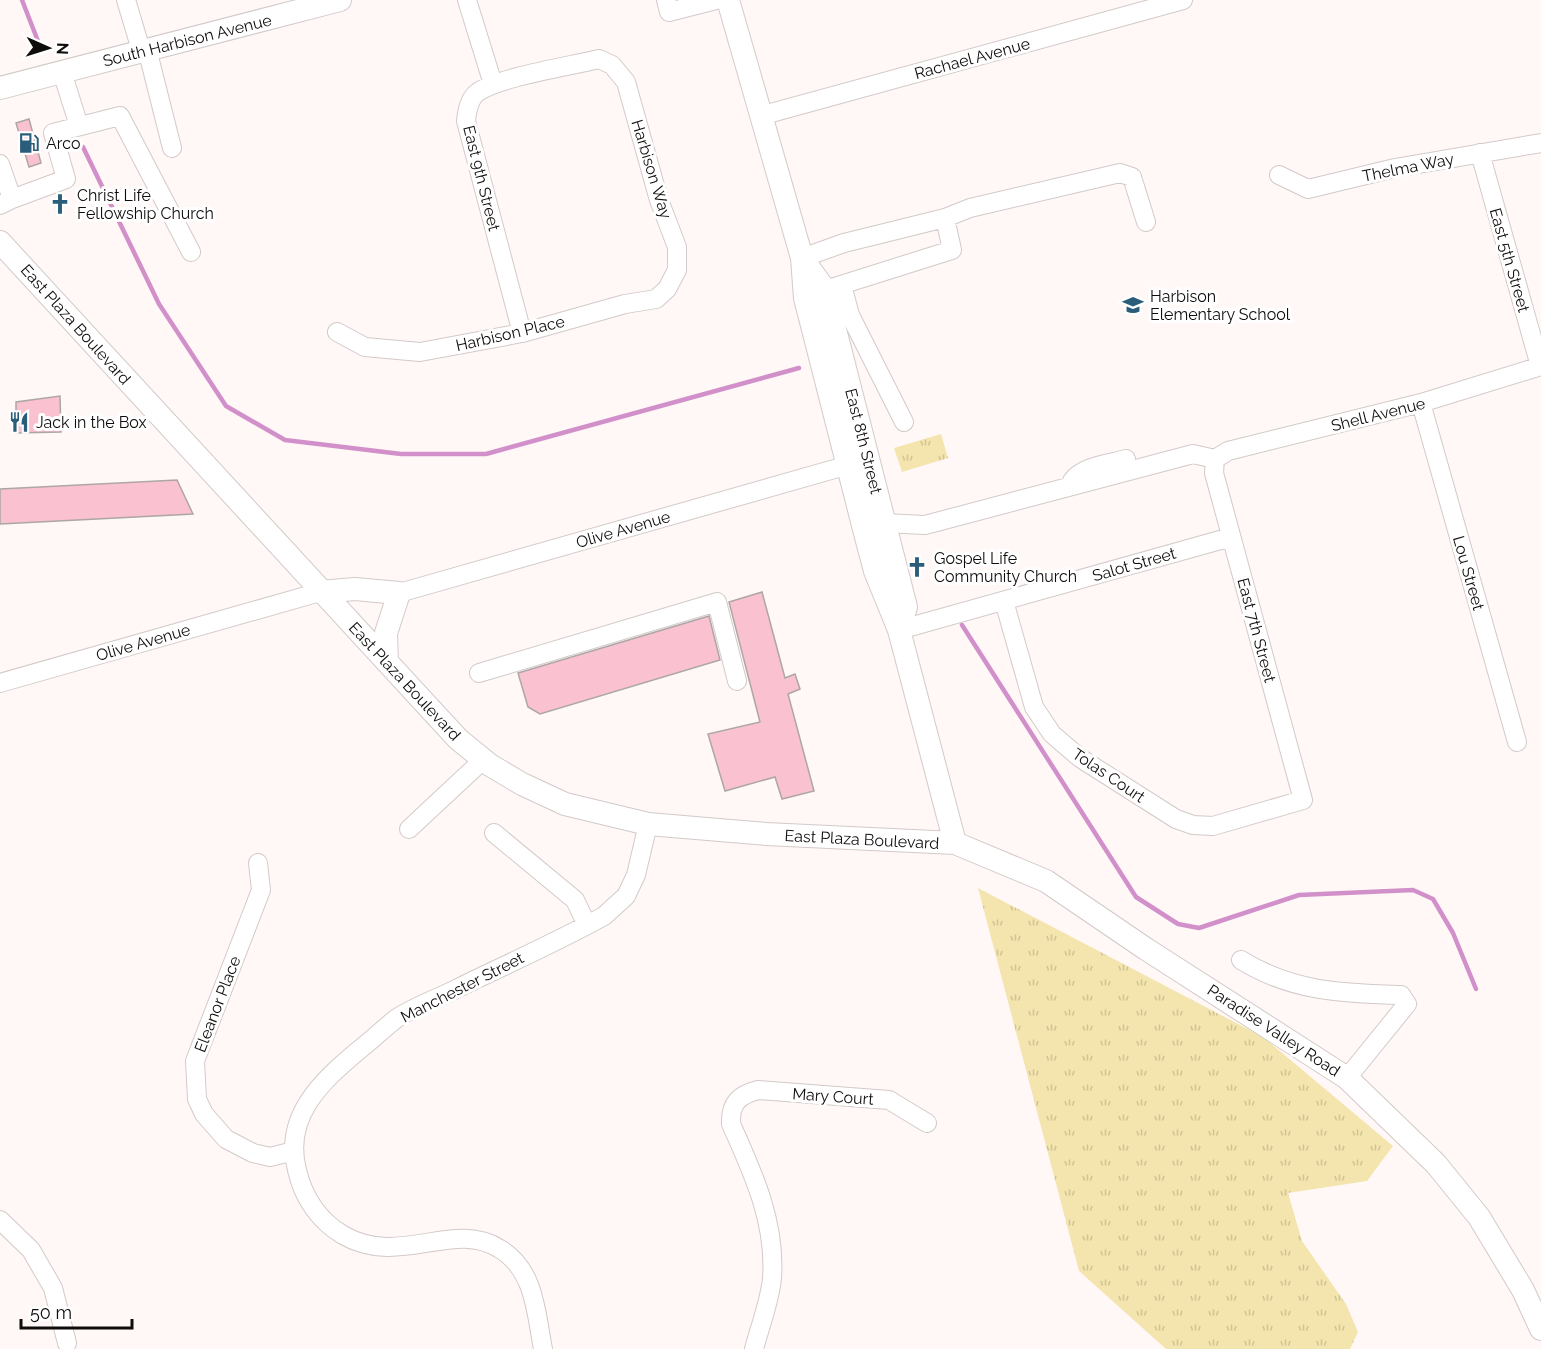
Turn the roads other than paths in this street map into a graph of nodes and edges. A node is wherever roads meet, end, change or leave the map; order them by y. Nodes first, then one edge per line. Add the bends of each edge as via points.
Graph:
1 (126, 0) edge
2 (340, 0) edge
3 (467, 0) edge
4 (666, 0) edge
5 (716, 0) edge
6 (728, 0) edge
7 (1183, 0) edge
8 (297, 5) edge
9 (144, 50) junction
10 (62, 72) junction
11 (493, 84) junction
12 (0, 88) edge
13 (760, 116) junction
14 (80, 126) junction
15 (1541, 143) edge
16 (172, 148) dead end
17 (1480, 153) junction
18 (0, 164) edge
19 (1279, 175) dead end
20 (6, 202) edge
21 (945, 218) junction
22 (1146, 222) dead end
23 (0, 242) edge
24 (191, 252) dead end
25 (802, 258) junction
26 (675, 277) joint
27 (834, 287) junction
28 (337, 332) dead end
29 (522, 333) junction
30 (1540, 366) edge
31 (1421, 403) junction
32 (904, 422) dead end
33 (1215, 459) junction
34 (858, 462) junction
35 (884, 523) junction
36 (1231, 537) junction
37 (320, 591) junction
38 (399, 593) junction
39 (1004, 601) junction
40 (899, 630) junction
41 (387, 662) junction
42 (479, 673) dead end
43 (737, 681) dead end
44 (0, 683) edge
45 (1517, 742) dead end
46 (483, 759) junction
47 (1304, 800) joint
48 (648, 824) junction
49 (409, 829) dead end
50 (494, 834) dead end
51 (955, 843) junction
52 (258, 862) dead end
53 (587, 925) junction
54 (1241, 960) dead end
55 (1347, 1078) junction
56 (927, 1123) dead end
57 (294, 1152) junction
58 (0, 1220) edge
59 (1541, 1329) edge
60 (67, 1343) dead end
61 (543, 1349) edge
62 (754, 1349) edge

1 - 9 street
2 - 8 main road, South Harbison Avenue
3 - 11 street
4 - 5 street via 669,12
6 - 13 main road, East 8th Street
7 - 13 street, Rachael Avenue
8 - 9 main road, South Harbison Avenue
9 - 10 main road, South Harbison Avenue
9 - 16 street
10 - 12 main road, South Harbison Avenue
10 - 14 street
11 - 26 street, Harbison Way via 599,59 612,65 626,82 659,200 677,247
11 - 29 street, East 9th Street via 476,93 466,121
13 - 25 main road, East 8th Street
14 - 20 street via 53,133 66,179
14 - 24 street via 120,116
15 - 17 street, Thelma Way
17 - 19 street, Thelma Way via 1308,189
17 - 30 street, East 5th Street
18 - 20 street
21 - 22 street via 970,208 1120,173 1132,177
21 - 25 street via 844,243
21 - 27 street via 952,250
23 - 37 main road, East Plaza Boulevard
25 - 27 main road, East 8th Street
25 - 34 main road, East 8th Street via 805,298
26 - 29 street, Harbison Place via 656,299
27 - 32 street
27 - 34 main road, East 8th Street
28 - 29 street, Harbison Place via 365,347 420,352
30 - 31 street, Shell Avenue
31 - 33 street, Shell Avenue via 1228,451
31 - 45 street, Lou Street
33 - 35 street via 1193,454 925,525
33 - 36 street, East 7th Street via 1214,473
34 - 35 main road, East 8th Street
34 - 38 street, Olive Avenue
34 - 40 main road, East 8th Street via 875,572
35 - 40 main road, East 8th Street via 906,607
36 - 39 street, Salot Street
36 - 47 street, East 7th Street
37 - 38 main road
37 - 41 main road, East Plaza Boulevard
37 - 44 street, Olive Avenue
38 - 41 main road via 386,633
39 - 40 street, Salot Street
39 - 47 street, Tolas Court via 1034,706 1052,735 1080,758 1176,819 1193,825 1213,826
40 - 51 main road, East 8th Street
41 - 46 main road, East Plaza Boulevard via 458,739
42 - 43 street via 717,602
46 - 48 main road, East Plaza Boulevard via 522,784 565,804
46 - 49 street
48 - 51 main road, East Plaza Boulevard
48 - 53 street, Manchester Street via 636,875 626,896
50 - 53 street via 575,900
51 - 55 main road, Paradise Valley Road via 1046,881
52 - 57 street, Eleanor Place via 261,890 195,1060 198,1099 204,1114 226,1139 270,1157
53 - 57 street, Manchester Street via 399,1017 317,1088 296,1128
54 - 55 street via 1286,983 1331,992 1405,998 1407,1004
55 - 59 main road, Paradise Valley Road via 1436,1164 1479,1217 1523,1290
56 - 62 street, Mary Court via 889,1100 758,1090 737,1100 730,1113 731,1124 760,1189 772,1247 772,1280
57 - 61 street, Manchester Street via 299,1181 313,1207 349,1238 393,1249 474,1239 494,1245 511,1257 524,1271 531,1289
58 - 60 street via 31,1250 52,1288

